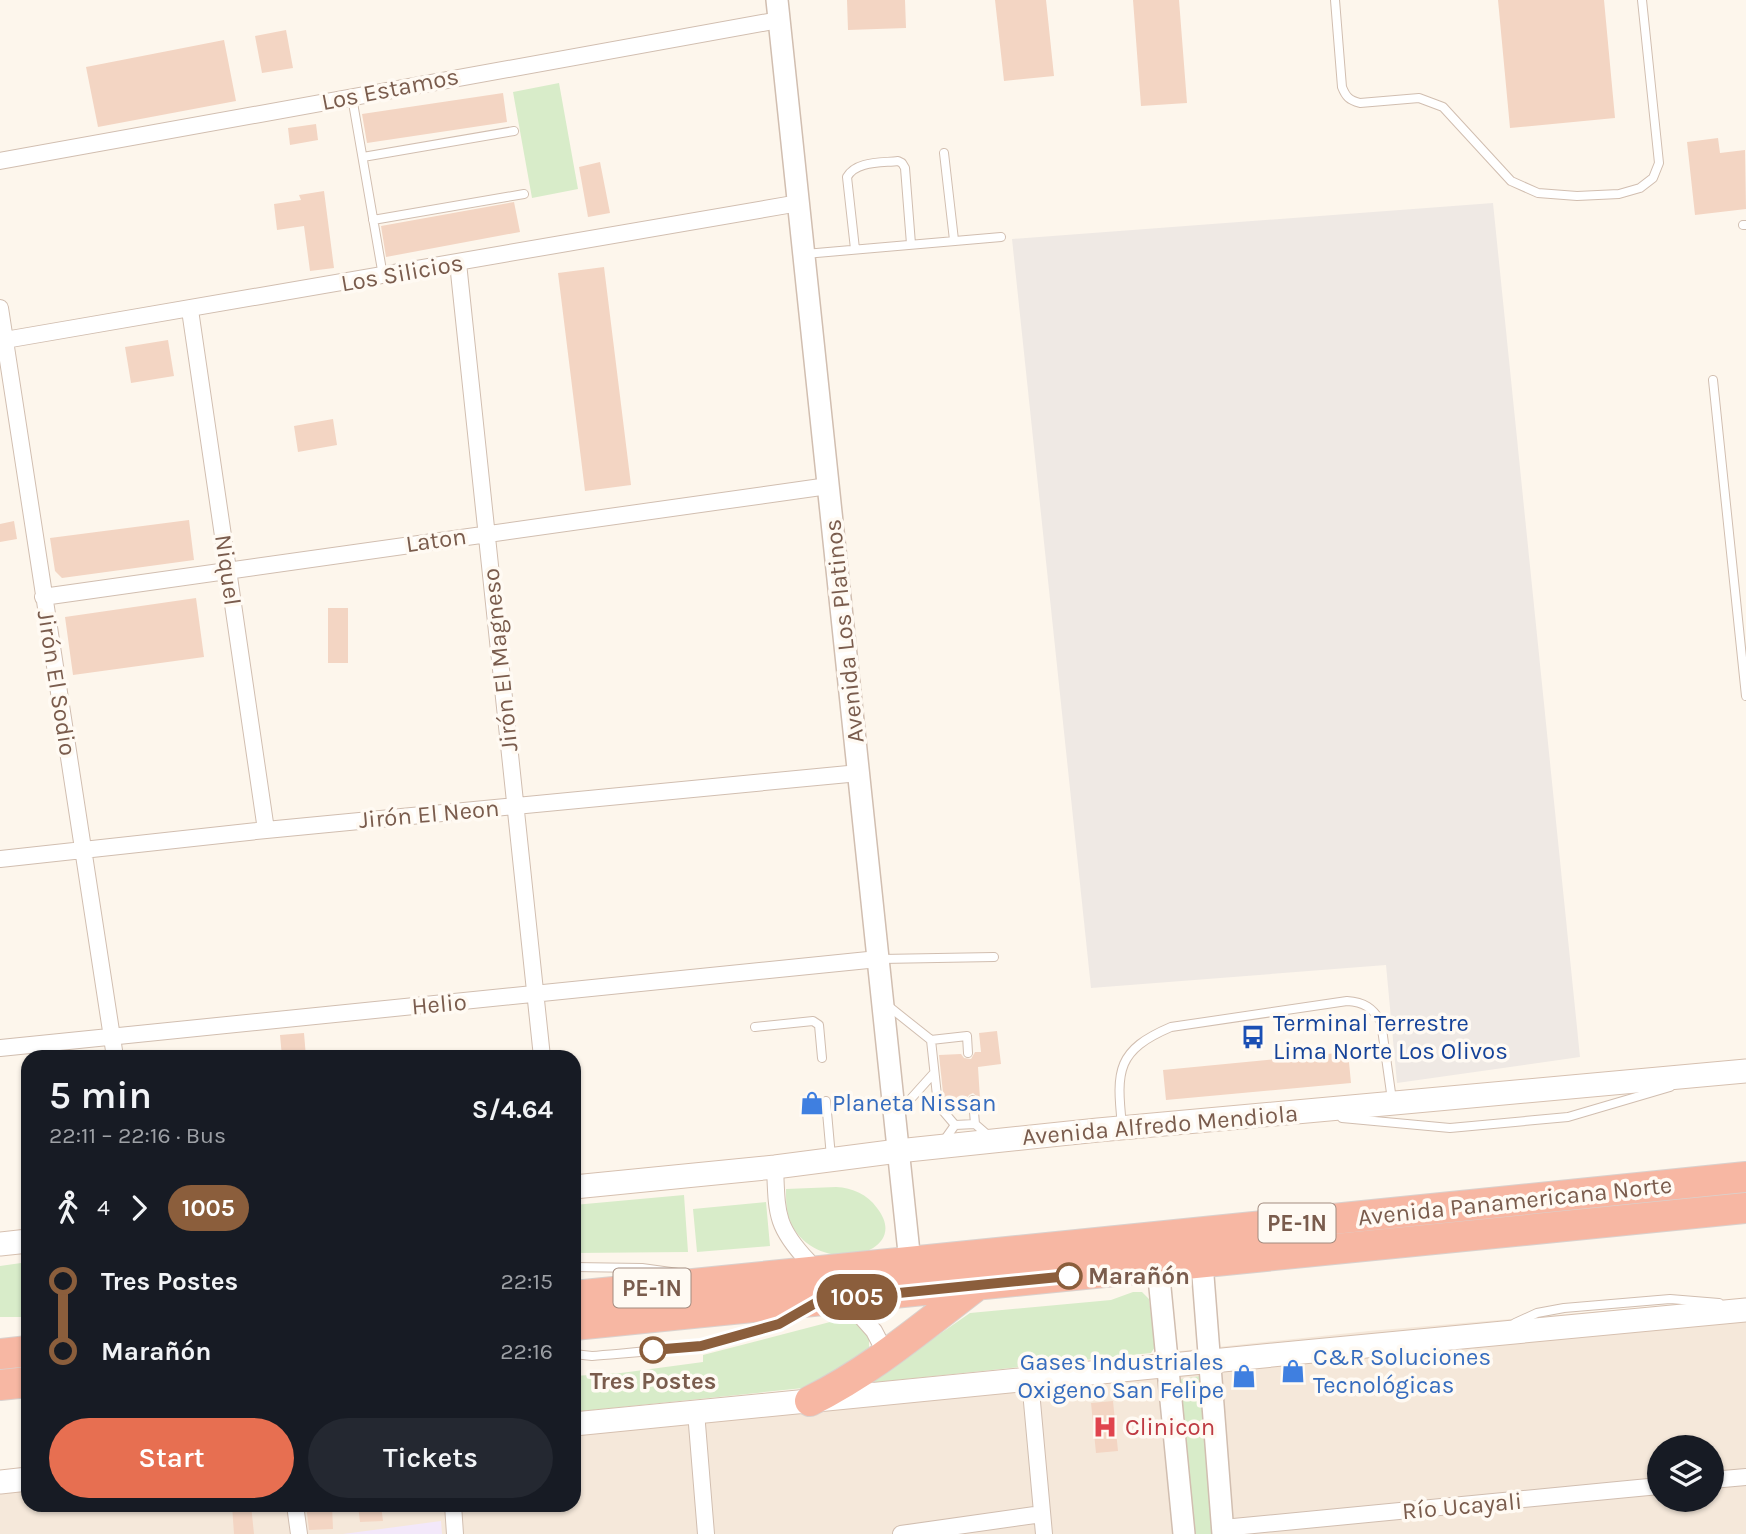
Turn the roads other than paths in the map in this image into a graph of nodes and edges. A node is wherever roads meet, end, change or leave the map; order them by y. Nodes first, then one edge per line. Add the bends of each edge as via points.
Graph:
1 (1335, 0) edge
2 (1642, 0) edge
3 (778, 10) edge
4 (352, 96) junction
5 (514, 131) dead end
6 (944, 153) dead end
7 (363, 157) junction
8 (0, 161) edge
9 (524, 194) dead end
10 (799, 203) junction
11 (373, 220) junction
12 (1001, 237) dead end
13 (954, 240) junction
14 (911, 244) junction
15 (855, 249) junction
16 (804, 254) junction
17 (458, 263) junction
18 (383, 276) junction
19 (0, 308) edge
20 (190, 310) junction
21 (5, 340) junction
22 (1713, 380) dead end
23 (828, 486) junction
24 (487, 533) junction
25 (228, 570) junction
26 (43, 597) junction
27 (1746, 696) edge
28 (859, 773) junction
29 (516, 806) junction
30 (266, 830) junction
31 (84, 849) junction
32 (0, 859) edge
33 (993, 957) dead end
34 (878, 958) junction
35 (536, 995) junction
36 (883, 1002) junction
37 (755, 1027) dead end
38 (112, 1035) junction
39 (931, 1040) junction
40 (0, 1048) edge
41 (114, 1050) edge
42 (541, 1050) edge
43 (968, 1053) dead end
44 (822, 1058) dead end
45 (1746, 1072) edge
46 (934, 1073) junction
47 (1717, 1074) junction
48 (973, 1100) dead end
49 (826, 1101) dead end
50 (1393, 1103) junction
51 (1288, 1113) junction
52 (894, 1117) junction
53 (975, 1124) junction
54 (956, 1125) junction
55 (1122, 1128) junction
56 (995, 1141) junction
57 (940, 1147) junction
58 (898, 1151) junction
59 (832, 1159) junction
60 (1746, 1166) edge
61 (775, 1167) junction
62 (1746, 1177) edge
63 (581, 1185) edge
64 (1630, 1189) junction
65 (1746, 1208) edge
66 (1648, 1218) junction
67 (1746, 1227) edge
68 (21, 1242) edge
69 (0, 1244) edge
70 (808, 1261) dead end
71 (910, 1262) junction
72 (1202, 1263) junction
73 (581, 1267) edge
74 (1158, 1267) junction
75 (730, 1280) junction
76 (978, 1285) junction
77 (581, 1295) edge
78 (819, 1301) junction
79 (1746, 1308) edge
80 (858, 1313) dead end
81 (581, 1324) edge
82 (21, 1352) edge
83 (0, 1354) edge
84 (886, 1354) junction
85 (581, 1355) edge
86 (1208, 1360) junction
87 (1168, 1364) junction
88 (1030, 1380) junction
89 (21, 1383) edge
90 (0, 1385) edge
91 (810, 1401) junction
92 (696, 1412) junction
93 (581, 1423) edge
94 (1746, 1477) edge
95 (1724, 1479) edge
96 (21, 1480) edge
97 (0, 1482) edge
98 (1647, 1487) edge
99 (296, 1512) edge
100 (453, 1512) edge
101 (1042, 1514) junction
102 (1223, 1531) edge
103 (299, 1534) edge
104 (455, 1534) edge
105 (706, 1534) edge
106 (901, 1534) edge
107 (1044, 1534) edge
108 (1184, 1534) edge

1 - 2 lane via 1342,87 1351,101 1419,98 1443,107 1511,181 1538,193 1577,196 1640,188 1653,178 1659,163
3 - 4 street, Los Estamos
3 - 10 street, Avenida Los Platinos
4 - 7 lane
4 - 8 street, Los Estamos
5 - 7 lane
6 - 13 lane
7 - 11 lane
9 - 11 lane
10 - 16 street, Avenida Los Platinos
10 - 17 street, Los Silicios
11 - 18 lane
12 - 13 lane
13 - 14 lane
14 - 15 lane
14 - 15 lane via 905,168 898,161 859,166 847,177
15 - 16 lane
16 - 23 street, Avenida Los Platinos
17 - 18 street, Los Silicios
17 - 24 street, Jirón El Magneso
18 - 20 street, Los Silicios
19 - 21 street, Jirón El Sodio
20 - 21 street, Los Silicios
20 - 25 street, Niquel
21 - 26 street, Jirón El Sodio
22 - 27 lane
23 - 24 street, Laton
23 - 28 street, Avenida Los Platinos
24 - 25 street, Laton
24 - 29 street, Jirón El Magneso
25 - 26 street, Laton
25 - 30 street, Niquel
26 - 31 street, Jirón El Sodio
28 - 29 street, Jirón El Neon
28 - 34 street, Avenida Los Platinos
29 - 30 street, Jirón El Neon
29 - 35 street, Jirón El Magneso
30 - 31 street, Jirón El Neon
31 - 32 street, Jirón El Neon
31 - 38 street, Jirón El Sodio
33 - 34 lane
34 - 35 street, Helio
34 - 36 street, Avenida Los Platinos
35 - 38 street, Helio
35 - 42 street, Jirón El Magneso
36 - 39 lane
36 - 52 street, Avenida Los Platinos
37 - 44 lane via 813,1021 818,1025
38 - 40 street, Helio
38 - 41 street, Jirón El Sodio
39 - 43 lane via 967,1036
39 - 46 lane
45 - 47 main road, Avenida Alfredo Mendiola
46 - 52 lane
46 - 54 lane via 938,1105
47 - 50 main road, Avenida Alfredo Mendiola
47 - 51 lane via 1568,1117 1450,1128
48 - 53 lane
49 - 59 lane
50 - 51 main road, Avenida Alfredo Mendiola
50 - 55 lane via 1381,1022 1368,1006 1347,1001 1171,1027 1147,1037 1121,1066
51 - 55 main road, Avenida Alfredo Mendiola
52 - 58 street, Avenida Los Platinos
53 - 54 lane
53 - 56 lane
54 - 57 lane
55 - 56 main road, Avenida Alfredo Mendiola
56 - 57 main road, Avenida Alfredo Mendiola
57 - 58 main road, Avenida Alfredo Mendiola
58 - 59 main road, Avenida Alfredo Mendiola
58 - 71 street, Avenida Los Platinos
59 - 61 main road, Avenida Alfredo Mendiola
60 - 64 highway
61 - 63 main road, Avenida Alfredo Mendiola
61 - 70 street via 780,1224
62 - 64 highway, Avenida Panamericana Norte / PE-1N
64 - 71 highway, Avenida Panamericana Norte / PE-1N
65 - 66 highway, Avenida Panamericana Norte / PE-1N
66 - 67 highway
66 - 72 highway, Avenida Panamericana Norte / PE-1N
68 - 69 main road
71 - 75 highway, Avenida Panamericana Norte / PE-1N
72 - 74 highway, Avenida Panamericana Norte / PE-1N
72 - 86 street
73 - 75 lane via 642,1268
74 - 76 highway, Avenida Panamericana Norte / PE-1N
74 - 87 street
75 - 77 highway, Avenida Panamericana Norte / PE-1N
76 - 78 highway, Avenida Panamericana Norte / PE-1N
76 - 84 highway
78 - 81 highway, Avenida Panamericana Norte / PE-1N
78 - 85 lane via 779,1324 701,1346
79 - 86 main road
80 - 84 street
82 - 83 highway
84 - 91 highway via 845,1384
86 - 87 main road
86 - 102 street
87 - 88 main road
87 - 108 street
88 - 91 main road
88 - 101 street
89 - 90 highway
91 - 92 main road
92 - 93 main road
92 - 105 street
94 - 95 street
96 - 97 main road
98 - 102 street, Río Ucayali
99 - 103 street
100 - 104 street
101 - 106 street
101 - 107 street

